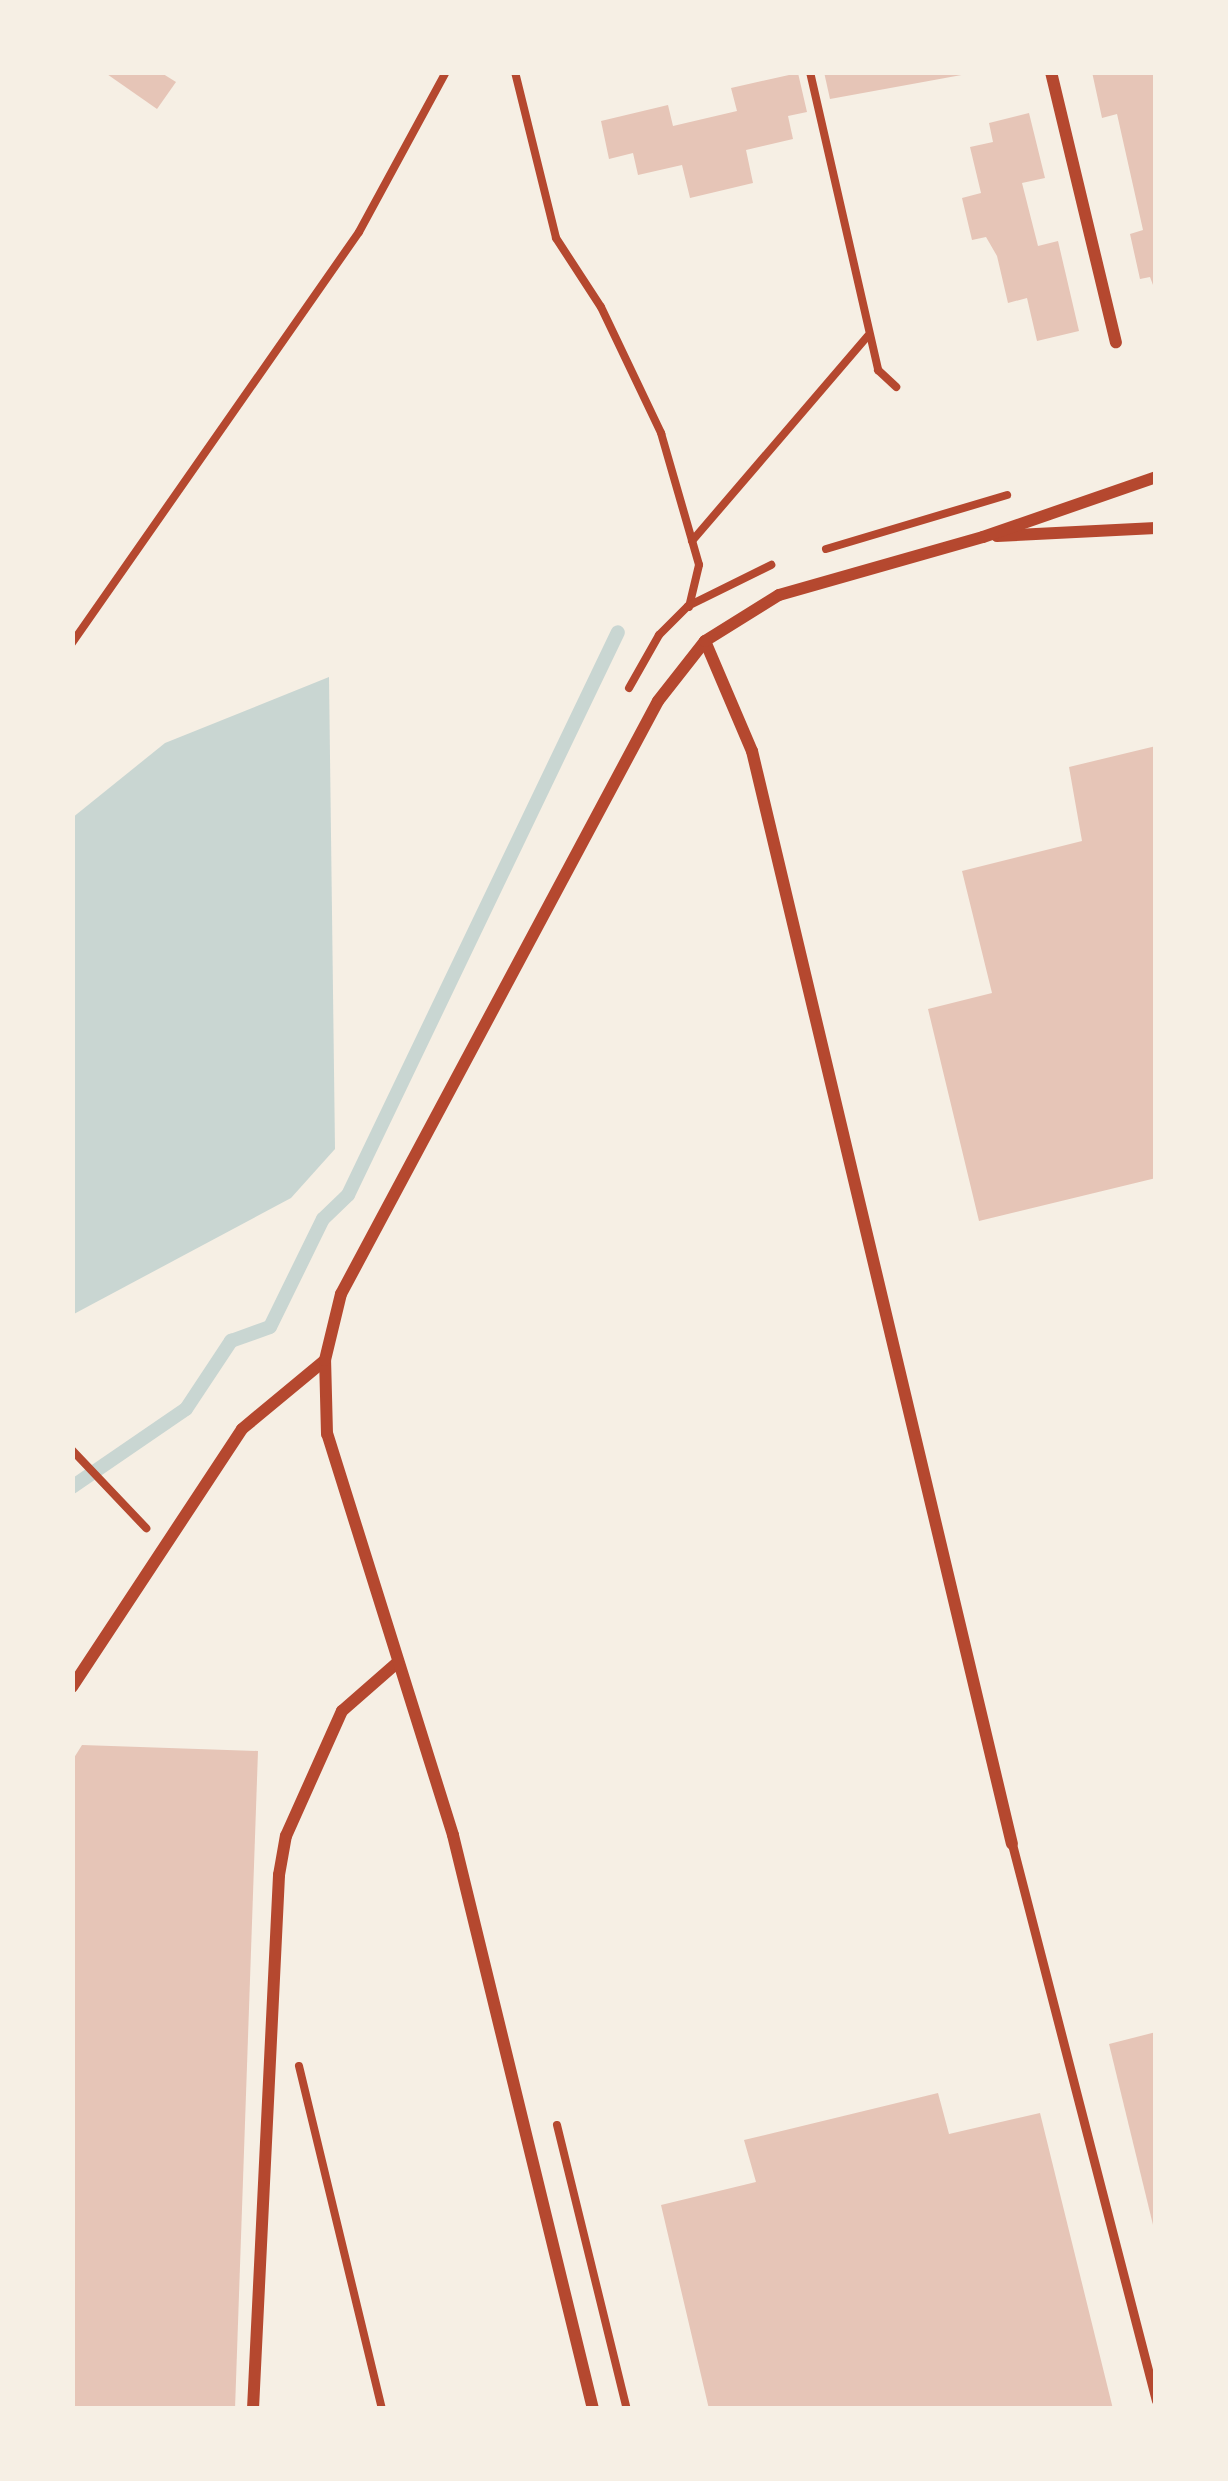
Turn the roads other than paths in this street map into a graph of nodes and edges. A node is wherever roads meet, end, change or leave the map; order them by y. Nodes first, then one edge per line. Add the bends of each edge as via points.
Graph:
1 (1052, 72) edge
2 (1116, 342) dead end
3 (1156, 477) edge
4 (1156, 527) edge
5 (983, 537) junction
6 (705, 641) junction
7 (325, 1360) junction
8 (398, 1662) junction
9 (72, 1687) edge
10 (1012, 1844) joint
11 (1156, 2402) edge
12 (253, 2409) edge
13 (592, 2409) edge

1 - 2 street
3 - 5 street
4 - 5 street
5 - 6 street via 779,595
6 - 7 street via 658,701 352,1273
6 - 10 street via 752,752
7 - 8 street via 327,1434
7 - 9 street via 242,1429
8 - 12 street via 342,1711 282,1856 273,1909
8 - 13 street via 480,1938
10 - 11 lane

